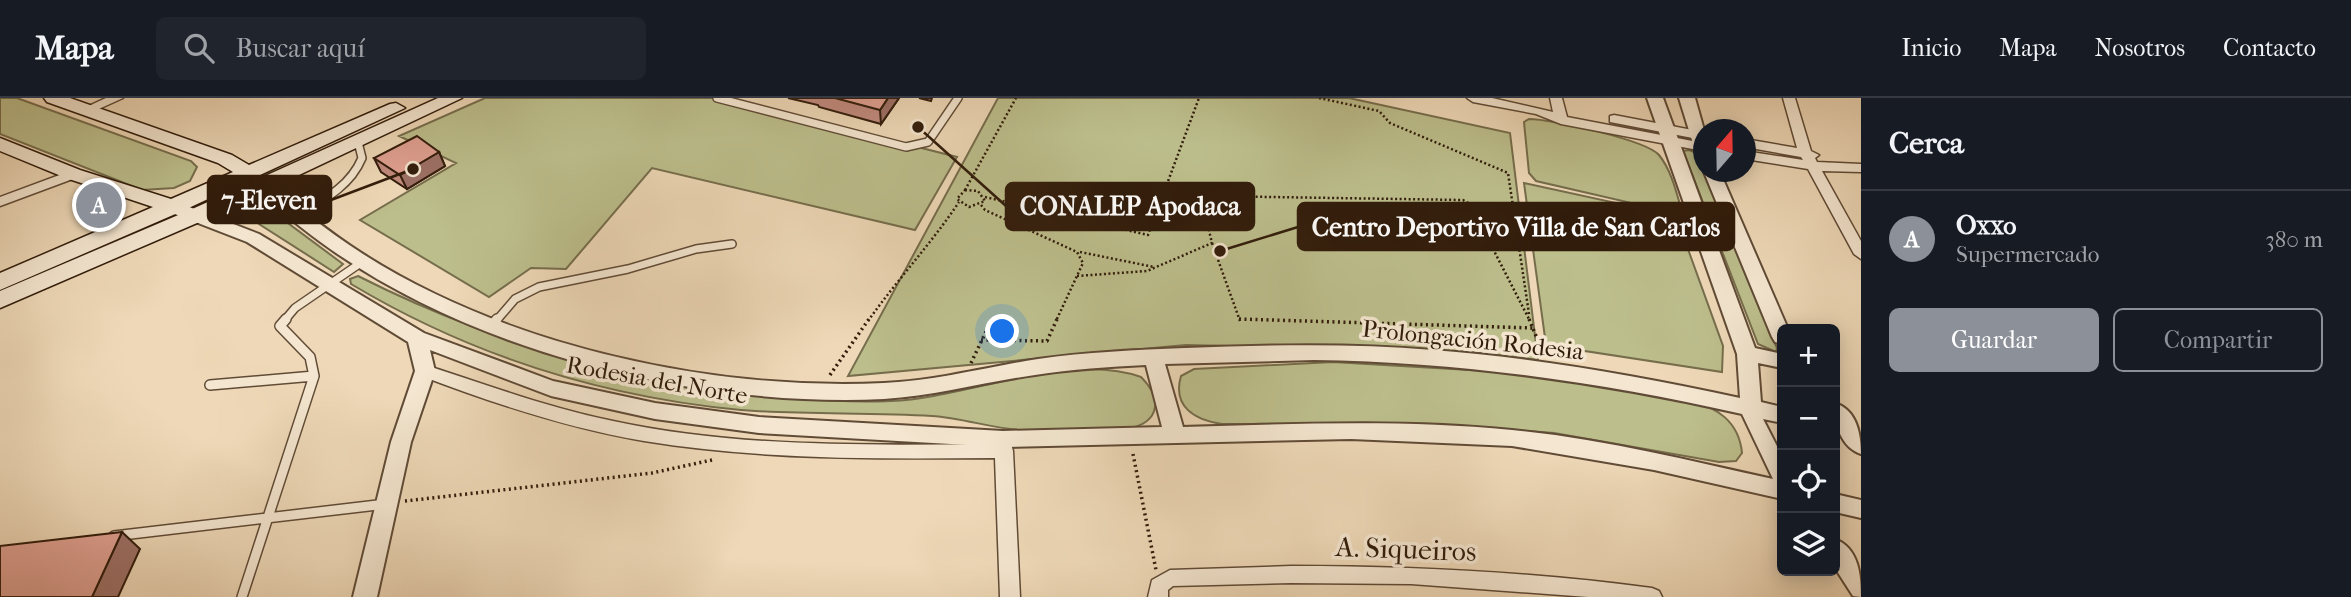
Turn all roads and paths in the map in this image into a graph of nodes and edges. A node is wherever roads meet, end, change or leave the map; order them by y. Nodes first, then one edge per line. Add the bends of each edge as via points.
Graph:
1 (53, 98) edge
2 (117, 98) edge
3 (419, 98) edge
4 (453, 98) edge
5 (717, 98) edge
6 (958, 98) edge
7 (1016, 98) edge
8 (1199, 98) edge
9 (1319, 98) edge
10 (1473, 98) edge
11 (1655, 98) edge
12 (1686, 98) edge
13 (1788, 98) edge
14 (1559, 109) edge
15 (86, 110) junction
16 (1693, 119) edge
17 (1666, 134) junction
18 (1693, 141) edge
19 (358, 142) junction
20 (0, 144) edge
21 (1756, 145) edge
22 (1805, 152) junction
23 (1756, 157) edge
24 (1838, 165) junction
25 (1812, 166) junction
26 (1861, 169) edge
27 (247, 172) junction
28 (73, 174) junction
29 (1716, 182) edge
30 (262, 185) junction
31 (965, 190) junction
32 (985, 197) junction
33 (0, 202) edge
34 (959, 202) junction
35 (981, 205) junction
36 (173, 207) junction
37 (197, 215) junction
38 (297, 215) junction
39 (1212, 243) junction
40 (732, 244) dead end
41 (1077, 252) junction
42 (1861, 254) edge
43 (362, 262) junction
44 (1155, 268) junction
45 (1077, 276) junction
46 (0, 282) edge
47 (327, 284) junction
48 (0, 300) edge
49 (1530, 320) junction
50 (991, 321) dead end
51 (492, 325) junction
52 (1777, 325) edge
53 (1533, 328) junction
54 (417, 338) junction
55 (982, 340) junction
56 (1747, 355) junction
57 (1154, 359) junction
58 (1777, 360) edge
59 (425, 371) junction
60 (1551, 371) junction
61 (314, 376) junction
62 (963, 380) junction
63 (210, 385) dead end
64 (818, 391) junction
65 (1751, 408) junction
66 (1777, 414) edge
67 (1840, 418) edge
68 (1852, 434) edge
69 (1175, 436) junction
70 (1130, 437) junction
71 (1004, 445) junction
72 (743, 446) junction
73 (1777, 466) edge
74 (1777, 489) edge
75 (387, 504) junction
76 (1840, 504) edge
77 (1861, 509) edge
78 (267, 517) junction
79 (98, 537) edge
80 (1840, 557) edge
81 (1861, 589) edge
82 (1158, 591) edge
83 (242, 597) edge
84 (365, 597) edge
85 (1010, 597) edge
86 (1652, 597) edge

1 - 15 main road
2 - 15 street
3 - 27 main road
4 - 19 main road
5 - 6 lane via 906,147 929,142
7 - 31 path
8 - 32 path via 1148,235
9 - 49 path via 1379,111 1390,123 1508,173
10 - 14 street via 1539,111
11 - 17 street
12 - 16 street
13 - 22 street
14 - 17 street
15 - 27 main road via 225,159
17 - 18 street
17 - 56 street
19 - 30 main road
19 - 38 lane via 362,158 354,174 333,194
20 - 28 main road
21 - 22 street
22 - 24 street
22 - 25 street
23 - 25 street
24 - 25 street
24 - 26 street
25 - 42 street
27 - 30 street, Rodesia del Norte
27 - 36 main road
28 - 33 street
28 - 36 main road
29 - 52 street
30 - 37 main road
30 - 38 street, Rodesia del Norte
31 - 32 path
31 - 34 path via 958,195
32 - 35 path
34 - 35 path via 969,207
34 - 64 path
35 - 41 path
36 - 37 street, Rodesia del Norte
36 - 46 main road
37 - 47 street, Rodesia del Norte via 253,238
37 - 48 main road
38 - 43 street, Rodesia del Norte
39 - 44 path
39 - 49 path via 1201,197 1206,196 1463,200 1470,204
39 - 53 path via 1240,321
40 - 51 lane via 539,287 516,299
41 - 44 path
41 - 45 path via 1083,262
43 - 47 lane
43 - 51 street, Rodesia del Norte via 434,301
44 - 45 path
45 - 55 path via 1047,341
47 - 54 street, Rodesia del Norte
47 - 61 lane via 295,308 280,327 314,360
49 - 53 path
50 - 55 path
51 - 64 street, Rodesia del Norte via 659,371
53 - 60 path
54 - 59 street
54 - 71 street, Rodesia del Norte via 551,388 655,411 759,425
55 - 62 path
56 - 58 street
56 - 65 street
57 - 60 street, Prolongación Rodesia via 1400,355
57 - 62 street, Rodesia del Norte via 1062,364
57 - 69 street
59 - 72 street via 550,413 644,434
59 - 75 street via 401,442
60 - 65 street, Prolongación Rodesia
61 - 63 lane
61 - 78 lane
62 - 64 street, Rodesia del Norte via 893,390
65 - 66 street, Prolongación Rodesia
65 - 73 street
67 - 68 street
69 - 70 street, Rodesia del Norte
69 - 74 street via 1351,431 1512,438 1641,458
70 - 71 street, Rodesia del Norte
70 - 82 path
71 - 72 street via 874,453
71 - 85 street
72 - 75 path via 705,463 652,473
75 - 78 lane
75 - 84 street
76 - 77 street
78 - 79 lane
78 - 83 lane
80 - 81 street
82 - 86 street, A. Siqueiros via 1170,578 1410,573

